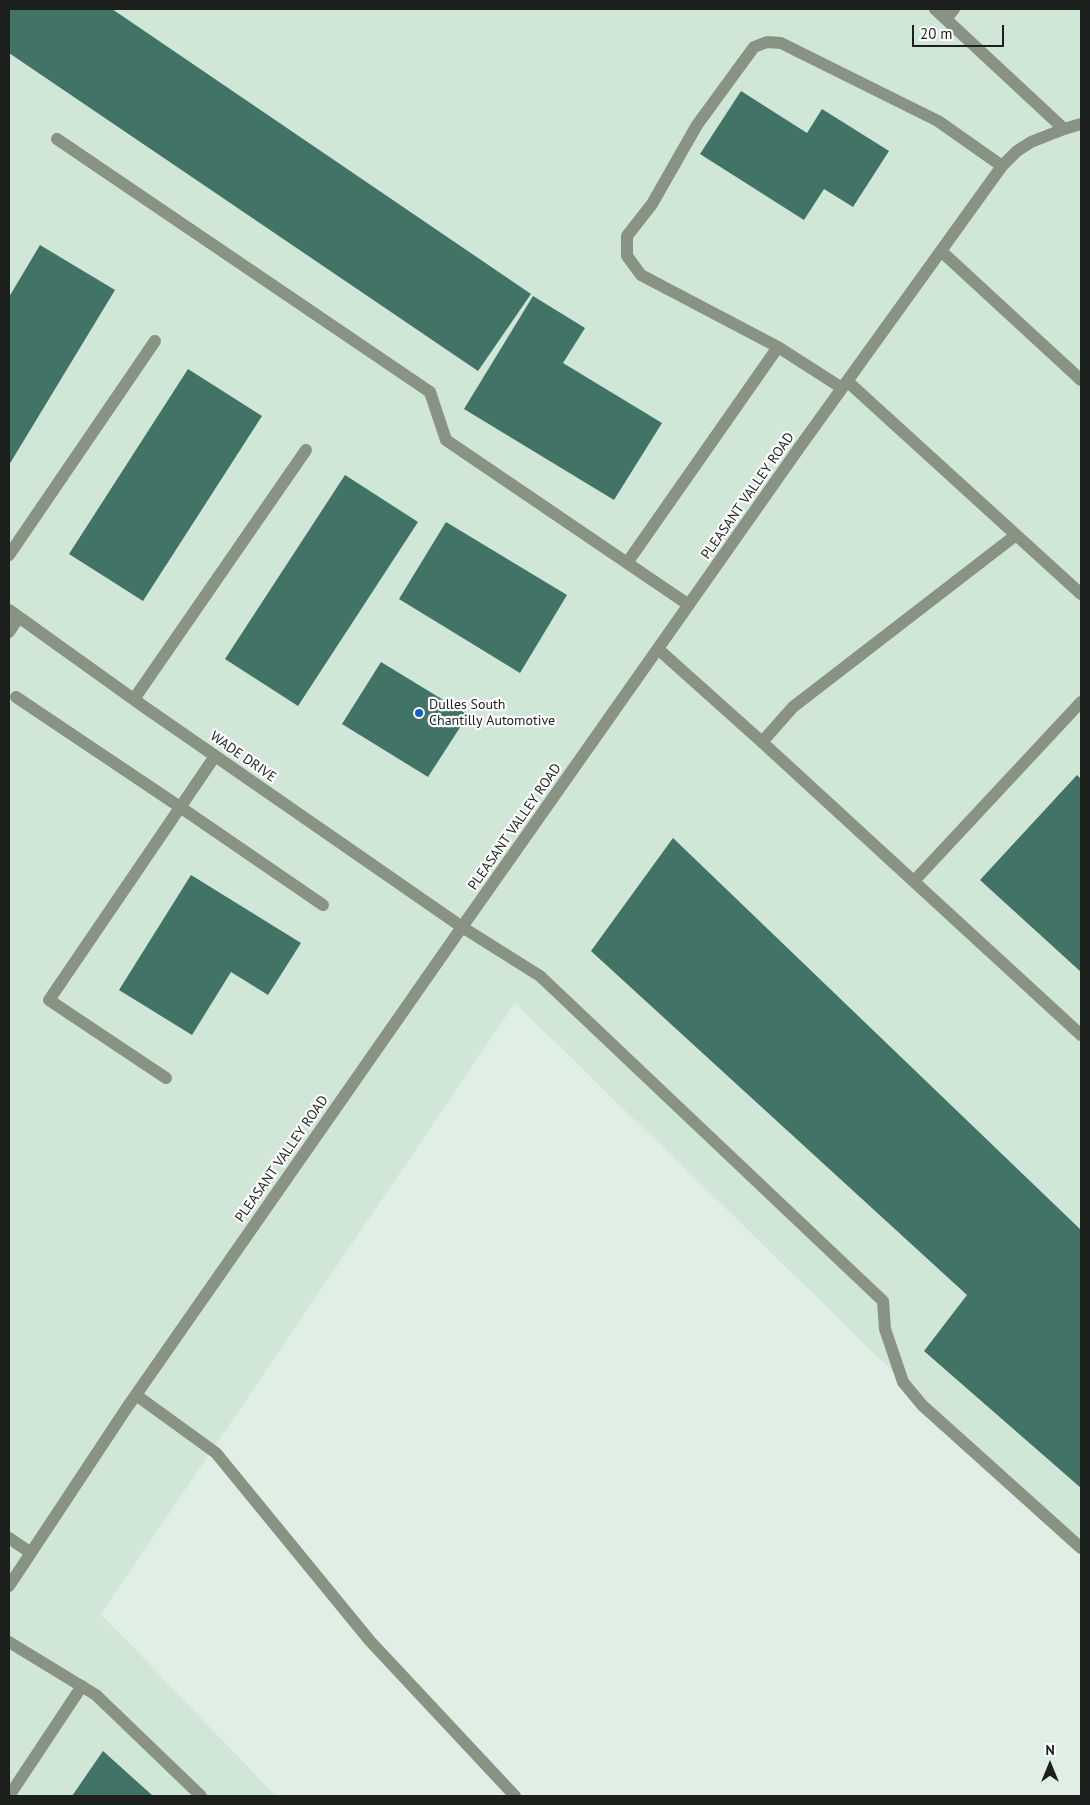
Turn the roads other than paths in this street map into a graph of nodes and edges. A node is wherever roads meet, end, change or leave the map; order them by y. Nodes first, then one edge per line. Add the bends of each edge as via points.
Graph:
1 (935, 9) edge
2 (950, 14) edge
3 (1081, 124) edge
4 (1064, 129) junction
5 (57, 139) dead end
6 (1002, 166) junction
7 (941, 251) junction
8 (155, 341) dead end
9 (778, 347) junction
10 (1081, 380) edge
11 (845, 385) junction
12 (306, 450) dead end
13 (1016, 535) junction
14 (9, 555) edge
15 (627, 563) junction
16 (1081, 594) edge
17 (689, 605) junction
18 (14, 614) edge
19 (9, 632) edge
20 (658, 649) junction
21 (16, 697) dead end
22 (134, 699) junction
23 (1080, 706) edge
24 (762, 742) junction
25 (214, 756) junction
26 (180, 807) junction
27 (914, 881) junction
28 (323, 905) dead end
29 (462, 927) junction
30 (1081, 1035) edge
31 (166, 1078) dead end
32 (136, 1395) junction
33 (9, 1538) edge
34 (1081, 1548) edge
35 (31, 1554) junction
36 (9, 1586) edge
37 (9, 1642) edge
38 (82, 1686) junction
39 (10, 1796) edge
40 (201, 1796) edge
41 (515, 1796) edge

1 - 2 street
2 - 4 street
3 - 4 street, PLEASANT VALLEY ROAD
4 - 6 street, PLEASANT VALLEY ROAD via 1031,142
5 - 15 street via 430,392 446,440
6 - 7 street, PLEASANT VALLEY ROAD
6 - 9 street via 938,121 781,44 767,42 754,47 697,126 652,204 627,236 628,256 641,275
7 - 10 street
7 - 11 street, PLEASANT VALLEY ROAD
8 - 14 street
9 - 11 street
9 - 15 street
11 - 13 street
11 - 17 street, PLEASANT VALLEY ROAD
12 - 22 street
13 - 16 street
13 - 24 street via 793,707
15 - 17 street
17 - 20 street, PLEASANT VALLEY ROAD
18 - 19 street
18 - 22 street, WADE DRIVE
20 - 24 street
20 - 29 street, PLEASANT VALLEY ROAD
21 - 26 street
22 - 25 street, WADE DRIVE
23 - 27 street
24 - 27 street
25 - 26 street
25 - 29 street, WADE DRIVE
26 - 28 street
26 - 31 street via 49,1000
27 - 30 street
29 - 32 street, PLEASANT VALLEY ROAD
29 - 34 street, WADE DRIVE via 540,976 883,1301 885,1329 904,1382 922,1406
32 - 35 street, PLEASANT VALLEY ROAD
32 - 41 street via 216,1453 370,1641
33 - 35 street
35 - 36 street, PLEASANT VALLEY ROAD
37 - 38 street
38 - 39 street
38 - 40 street via 96,1695

